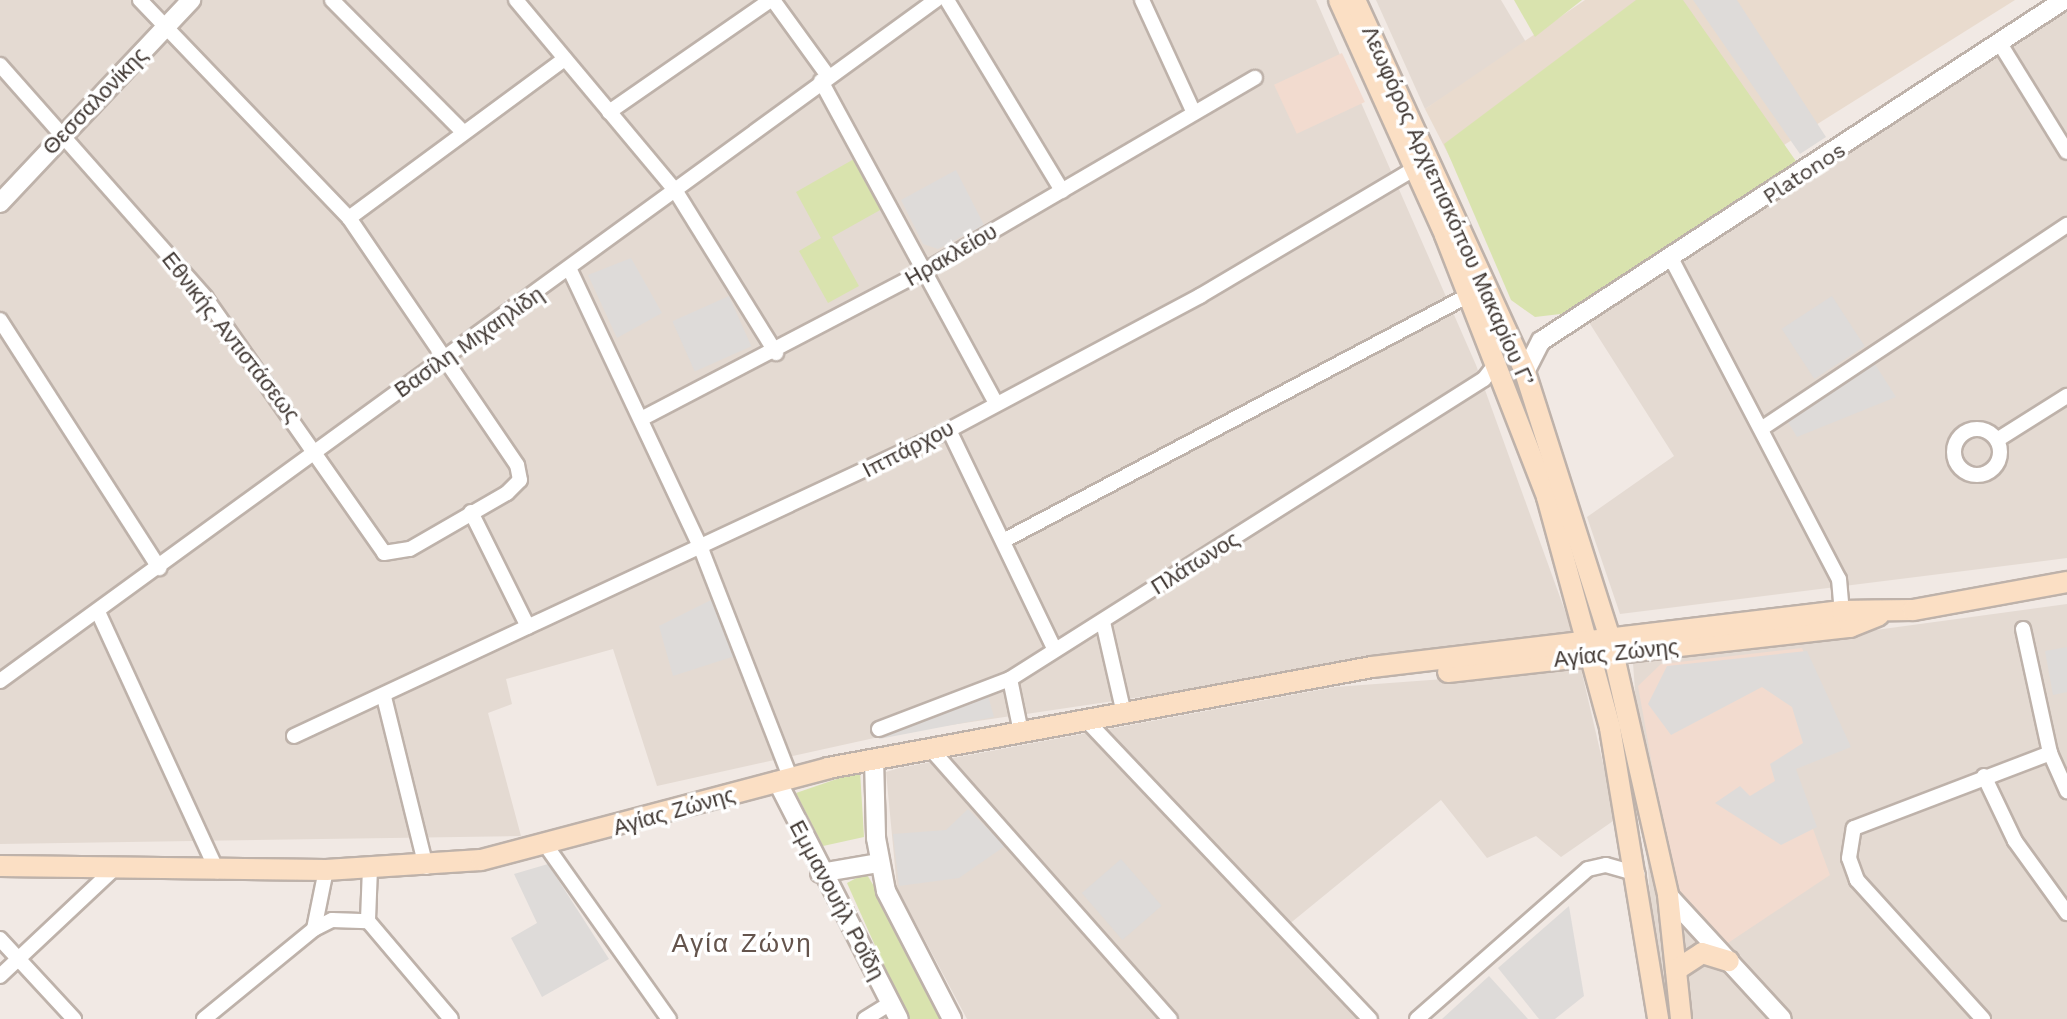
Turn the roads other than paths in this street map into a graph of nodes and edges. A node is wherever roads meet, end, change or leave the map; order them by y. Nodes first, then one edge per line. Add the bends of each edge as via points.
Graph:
1 (140, 0) edge
2 (191, 0) edge
3 (332, 0) edge
4 (772, 0) edge
5 (936, 0) edge
6 (947, 0) edge
7 (1142, 0) edge
8 (1339, 0) edge
9 (1355, 0) edge
10 (2064, 0) edge
11 (525, 3) edge
12 (165, 29) junction
13 (1999, 42) junction
14 (565, 59) junction
15 (0, 65) edge
16 (824, 78) junction
17 (1255, 78) dead end
18 (609, 112) junction
19 (1194, 113) junction
20 (463, 132) junction
21 (60, 136) junction
22 (2067, 152) edge
23 (1416, 168) junction
24 (675, 190) junction
25 (1062, 191) junction
26 (0, 203) edge
27 (349, 218) junction
28 (2067, 225) edge
29 (1672, 260) junction
30 (570, 270) junction
31 (926, 270) junction
32 (1469, 295) junction
33 (0, 320) edge
34 (1507, 332) junction
35 (1541, 341) junction
36 (776, 353) junction
37 (449, 356) junction
38 (1494, 366) junction
39 (1525, 372) junction
40 (2067, 396) edge
41 (995, 402) junction
42 (641, 419) junction
43 (1761, 429) junction
44 (949, 430) junction
45 (1997, 440) dead end
46 (318, 450) junction
47 (471, 512) junction
48 (1003, 541) junction
49 (702, 551) junction
50 (159, 568) junction
51 (2067, 582) edge
52 (1842, 611) junction
53 (1889, 611) junction
54 (99, 614) junction
55 (1103, 622) junction
56 (528, 627) junction
57 (2023, 629) dead end
58 (1612, 646) junction
59 (1590, 648) junction
60 (1055, 650) junction
61 (2, 674) edge
62 (1010, 679) junction
63 (384, 697) junction
64 (1124, 714) junction
65 (1087, 721) junction
66 (879, 729) dead end
67 (1021, 732) junction
68 (294, 736) dead end
69 (930, 748) junction
70 (2050, 753) junction
71 (874, 759) junction
72 (1984, 776) junction
73 (784, 779) junction
74 (2067, 791) edge
75 (547, 847) junction
76 (879, 863) junction
77 (0, 866) edge
78 (426, 867) junction
79 (370, 868) junction
80 (114, 869) junction
81 (326, 870) junction
82 (217, 871) junction
83 (820, 873) junction
84 (1638, 874) junction
85 (1668, 895) junction
86 (2067, 913) edge
87 (368, 921) junction
88 (314, 929) junction
89 (0, 939) edge
90 (19, 960) junction
91 (1729, 961) junction
92 (1676, 970) junction
93 (0, 976) edge
94 (895, 1011) edge
95 (74, 1019) edge
96 (204, 1019) edge
97 (451, 1019) edge
98 (669, 1019) edge
99 (865, 1019) edge
100 (952, 1019) edge
101 (1170, 1019) edge
102 (1370, 1019) edge
103 (1417, 1019) edge
104 (1658, 1019) edge
105 (1681, 1019) edge
106 (1782, 1019) edge
107 (1983, 1019) edge

1 - 12 street
2 - 12 street, Θεσσαλονίκης
3 - 20 street
4 - 16 street
4 - 18 street
5 - 16 street, Βασίλη Μιχαηλίδη
6 - 25 street
7 - 19 street
8 - 23 main road, Λεωφόρος Αρχιεπισκόπου Μακαρίου Γ’
9 - 34 main road, Λεωφόρος Αρχιεπισκόπου Μακαρίου Γ’
10 - 13 street, Platonos
11 - 14 street
12 - 21 street, Θεσσαλονίκης
12 - 27 street via 283,142
13 - 22 street
13 - 29 street, Platonos
14 - 18 street
14 - 20 street
15 - 21 street, Εθνικής Αντιστάσεως
16 - 24 street, Βασίλη Μιχαηλίδη
16 - 31 street
17 - 19 street, Ηρακλείου
18 - 24 street
19 - 25 street, Ηρακλείου
20 - 27 street
21 - 26 street, Θεσσαλονίκης
21 - 46 street, Εθνικής Αντιστάσεως via 205,297
23 - 32 main road, Λεωφόρος Αρχιεπισκόπου Μακαρίου Γ’
23 - 41 street, Ιππάρχου via 1200,296
24 - 30 street, Βασίλη Μιχαηλίδη
24 - 36 street
25 - 31 street, Ηρακλείου
27 - 37 street
28 - 43 street
29 - 35 street, Platonos
29 - 43 street
30 - 37 street, Βασίλη Μιχαηλίδη
30 - 42 street
31 - 36 street, Ηρακλείου
31 - 41 street
32 - 38 main road, Λεωφόρος Αρχιεπισκόπου Μακαρίου Γ’
32 - 48 street
33 - 50 street
34 - 35 street
34 - 39 main road, Λεωφόρος Αρχιεπισκόπου Μακαρίου Γ’
35 - 39 street
36 - 42 street, Ηρακλείου
37 - 46 street, Βασίλη Μιχαηλίδη
37 - 47 street via 514,460 520,480
38 - 55 street, Πλάτωνος via 1484,379
38 - 59 main road, Λεωφόρος Αρχιεπισκόπου Μακαρίου Γ’ via 1547,497
39 - 58 main road, Λεωφόρος Αρχιεπισκόπου Μακαρίου Γ’
40 - 45 street
41 - 44 street, Ιππάρχου
42 - 49 street
43 - 52 street via 1839,579
44 - 48 street
44 - 49 street, Ιππάρχου
46 - 47 street, Εθνικής Αντιστάσεως via 382,551 410,549
46 - 50 street, Βασίλη Μιχαηλίδη
47 - 56 street
48 - 60 street
49 - 56 street, Ιππάρχου
49 - 73 street
50 - 54 street, Βασίλη Μιχαηλίδη
51 - 53 main road, Αγίας Ζώνης
52 - 53 main road, Αγίας Ζώνης
52 - 58 main road, Αγίας Ζώνης
53 - 58 main road, Αγίας Ζώνης via 1850,627
54 - 61 street, Βασίλη Μιχαηλίδη
54 - 82 street
55 - 60 street, Πλάτωνος
55 - 64 street
56 - 63 street, Ιππάρχου
57 - 70 street
58 - 59 main road, Αγίας Ζώνης
58 - 85 main road, Λεωφόρος Αρχιεπισκόπου Μακαρίου Γ’
59 - 64 main road, Αγίας Ζώνης via 1341,676
59 - 84 main road, Λεωφόρος Αρχιεπισκόπου Μακαρίου Γ’
60 - 62 street, Πλάτωνος
62 - 66 street, Πλάτωνος
62 - 67 street
63 - 68 street, Ιππάρχου
63 - 78 street
64 - 65 main road, Αγίας Ζώνης
65 - 67 main road, Αγίας Ζώνης
65 - 102 street
67 - 69 main road, Αγίας Ζώνης
69 - 71 main road, Αγίας Ζώνης
69 - 101 street
70 - 72 street
70 - 74 street
71 - 73 main road, Αγίας Ζώνης
71 - 76 street
72 - 86 street via 2015,841
72 - 107 street via 1854,828 1849,858 1857,880
73 - 75 main road, Αγίας Ζώνης
73 - 83 street, Εμμανουήλ Ροΐδη
75 - 78 main road, Αγίας Ζώνης
75 - 98 street
76 - 83 street
76 - 100 street
77 - 80 main road, Αγίας Ζώνης
78 - 79 main road, Αγίας Ζώνης
79 - 81 main road, Αγίας Ζώνης
79 - 87 street
80 - 82 main road, Αγίας Ζώνης
80 - 90 street
81 - 82 main road, Αγίας Ζώνης
81 - 88 street
83 - 94 street, Εμμανουήλ Ροΐδη
84 - 103 street via 1606,865 1588,869
84 - 104 main road, Λεωφόρος Αρχιεπισκόπου Μακαρίου Γ’
85 - 91 street
85 - 92 main road, Λεωφόρος Αρχιεπισκόπου Μακαρίου Γ’
87 - 88 street via 332,920
87 - 97 street
88 - 96 street
89 - 90 street
90 - 93 street
90 - 95 street
91 - 92 main road via 1702,953
91 - 106 street
92 - 105 main road, Λεωφόρος Αρχιεπισκόπου Μακαρίου Γ’
94 - 99 street

